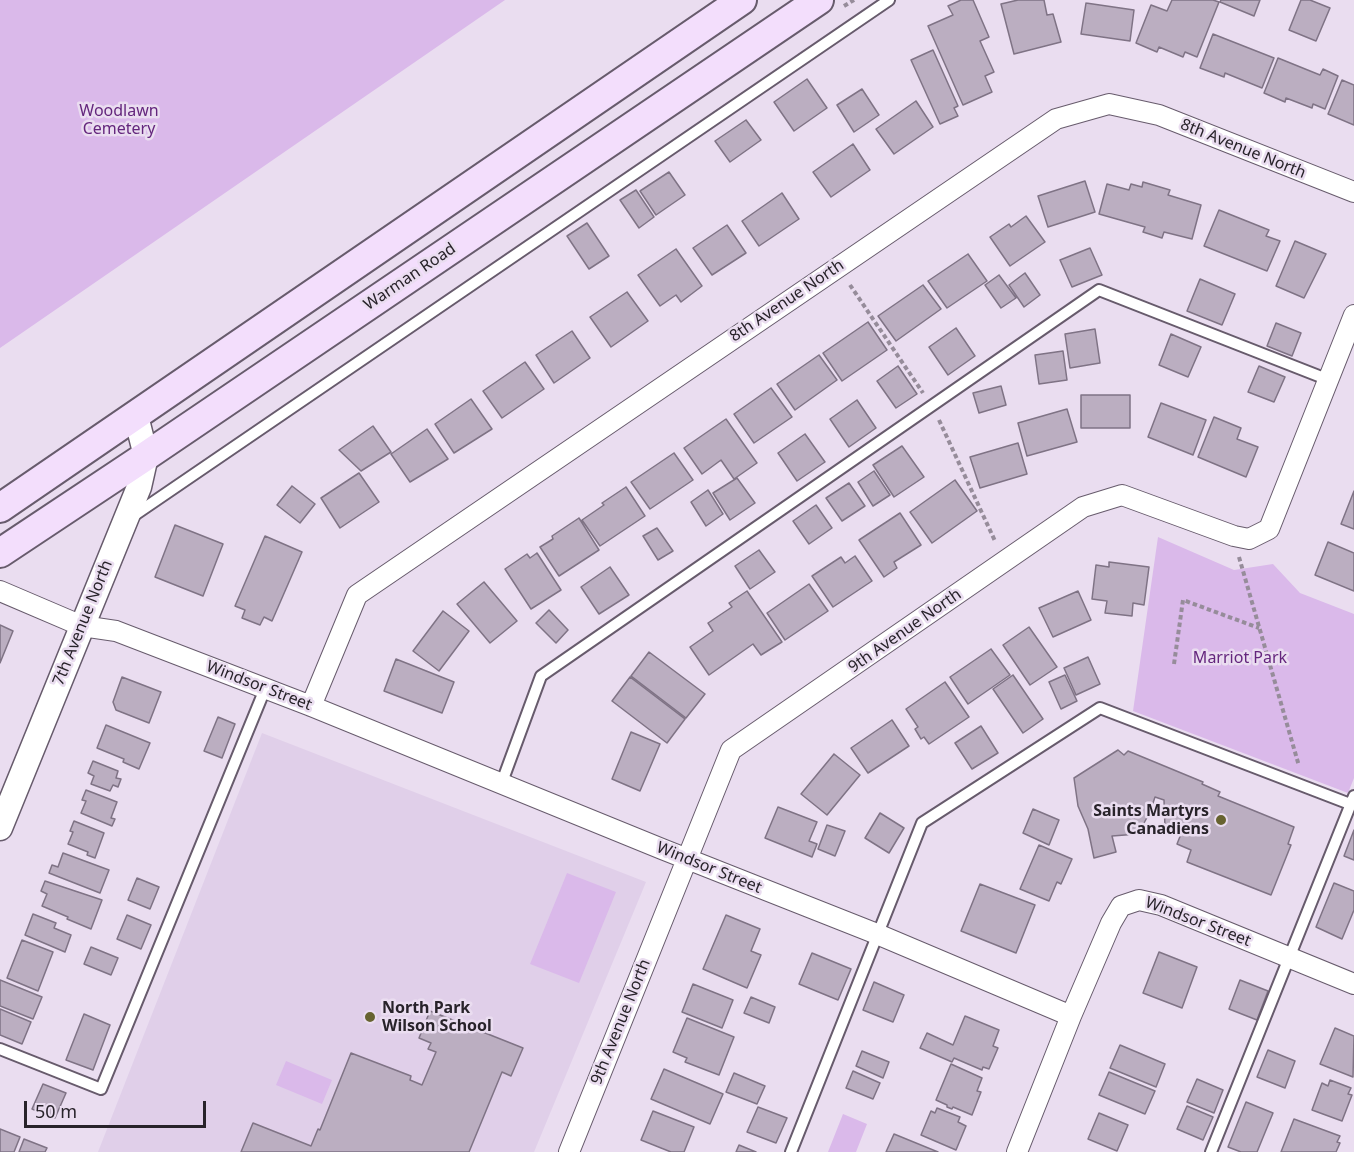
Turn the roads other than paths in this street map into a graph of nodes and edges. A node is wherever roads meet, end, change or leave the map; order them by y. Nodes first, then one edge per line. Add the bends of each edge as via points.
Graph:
1 (742, 0) edge
2 (819, 0) edge
3 (889, 0) edge
4 (1354, 192) edge
5 (1354, 315) edge
6 (1329, 380) junction
7 (136, 416) junction
8 (146, 456) junction
9 (0, 508) edge
10 (125, 521) junction
11 (0, 553) edge
12 (0, 591) edge
13 (82, 626) junction
14 (266, 689) junction
15 (311, 706) junction
16 (502, 782) junction
17 (1352, 800) edge
18 (0, 828) edge
19 (686, 859) junction
20 (877, 934) junction
21 (1289, 958) junction
22 (1354, 984) edge
23 (1071, 1016) junction
24 (0, 1048) edge
25 (569, 1152) edge
26 (791, 1152) edge
27 (1017, 1152) edge
28 (1211, 1152) edge

1 - 7 main road
2 - 8 main road, Warman Road
3 - 10 lane
4 - 15 street, 8th Avenue North via 1159,115 1109,104 1056,119 357,595
5 - 6 street, 9th Avenue North
6 - 16 lane via 1099,290 541,676
6 - 19 street, 9th Avenue North via 1269,529 1250,539 1234,536 1122,495 1083,507 731,750
7 - 8 street, 7th Avenue North
7 - 9 main road
8 - 10 street, 7th Avenue North
8 - 11 main road, Warman Road
10 - 13 street, 7th Avenue North
12 - 13 street, Windsor Street
13 - 14 street, Windsor Street via 116,631
13 - 18 street, 7th Avenue North
14 - 15 street, Windsor Street
14 - 24 lane via 101,1089
15 - 16 street, Windsor Street
16 - 19 street, Windsor Street
17 - 20 lane via 1305,788 1100,708 922,823
17 - 21 lane
19 - 20 street, Windsor Street
19 - 25 street, 9th Avenue North
20 - 23 street, Windsor Street
20 - 26 lane
21 - 22 street, Windsor Street
21 - 23 street, Windsor Street via 1161,905 1139,900 1121,906 1111,923
21 - 28 lane
23 - 27 street

